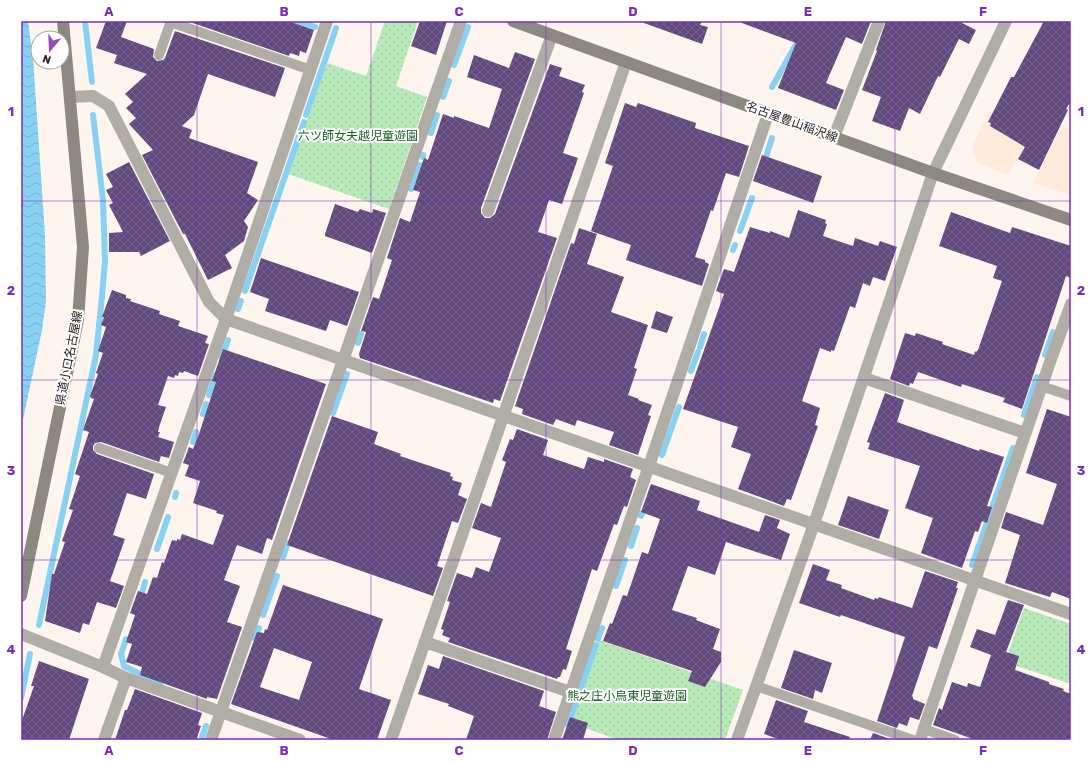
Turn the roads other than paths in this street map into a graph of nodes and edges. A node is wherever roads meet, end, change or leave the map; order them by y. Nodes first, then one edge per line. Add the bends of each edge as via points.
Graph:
1 (63, 21) edge
2 (328, 21) edge
3 (461, 21) edge
4 (879, 21) edge
5 (1006, 21) edge
6 (170, 22) edge
7 (521, 22) edge
8 (552, 35) junction
9 (159, 55) dead end
10 (626, 62) junction
11 (311, 70) junction
12 (71, 97) junction
13 (768, 114) junction
14 (834, 137) junction
15 (933, 173) junction
16 (488, 211) dead end
17 (1071, 220) edge
18 (1071, 304) edge
19 (226, 319) junction
20 (344, 360) junction
21 (864, 378) junction
22 (1041, 386) junction
23 (1071, 396) edge
24 (502, 416) junction
25 (1025, 434) junction
26 (99, 448) dead end
27 (648, 466) junction
28 (172, 473) junction
29 (814, 524) junction
30 (975, 580) junction
31 (21, 596) edge
32 (1071, 614) edge
33 (21, 634) edge
34 (425, 642) junction
35 (103, 666) junction
36 (126, 678) junction
37 (756, 686) junction
38 (570, 692) junction
39 (221, 712) junction
40 (922, 735) edge
41 (104, 740) edge
42 (211, 740) edge
43 (300, 740) edge
44 (391, 740) edge
45 (554, 740) edge
46 (737, 740) edge
47 (913, 740) edge
48 (955, 740) edge

1 - 12 main road, 県道小口名古屋線
2 - 11 street
3 - 20 street
4 - 14 street
5 - 15 street
6 - 9 lane
6 - 11 lane
7 - 8 main road, 名古屋豊山稲沢線
8 - 10 main road, 名古屋豊山稲沢線
8 - 16 street
10 - 13 main road, 名古屋豊山稲沢線
10 - 24 street
11 - 19 street
12 - 19 street via 93,96 109,106 209,302
12 - 31 main road, 県道小口名古屋線 via 83,247 78,320
13 - 14 main road, 名古屋豊山稲沢線
13 - 27 street
14 - 15 main road, 名古屋豊山稲沢線
15 - 17 main road, 名古屋豊山稲沢線
15 - 21 street
18 - 22 street
19 - 20 street
19 - 28 street
20 - 24 street
20 - 39 street
21 - 25 street
21 - 29 street
22 - 23 lane
22 - 25 street
24 - 27 street
24 - 34 street
25 - 30 street
26 - 28 lane
27 - 29 street
27 - 38 street
28 - 35 street
29 - 30 street
29 - 37 street
30 - 32 street
30 - 40 street
33 - 35 street
34 - 38 street
34 - 44 street
35 - 36 street
36 - 39 street
36 - 41 street
37 - 46 street
37 - 47 lane
38 - 45 street
39 - 42 street
39 - 43 street
40 - 48 lane

